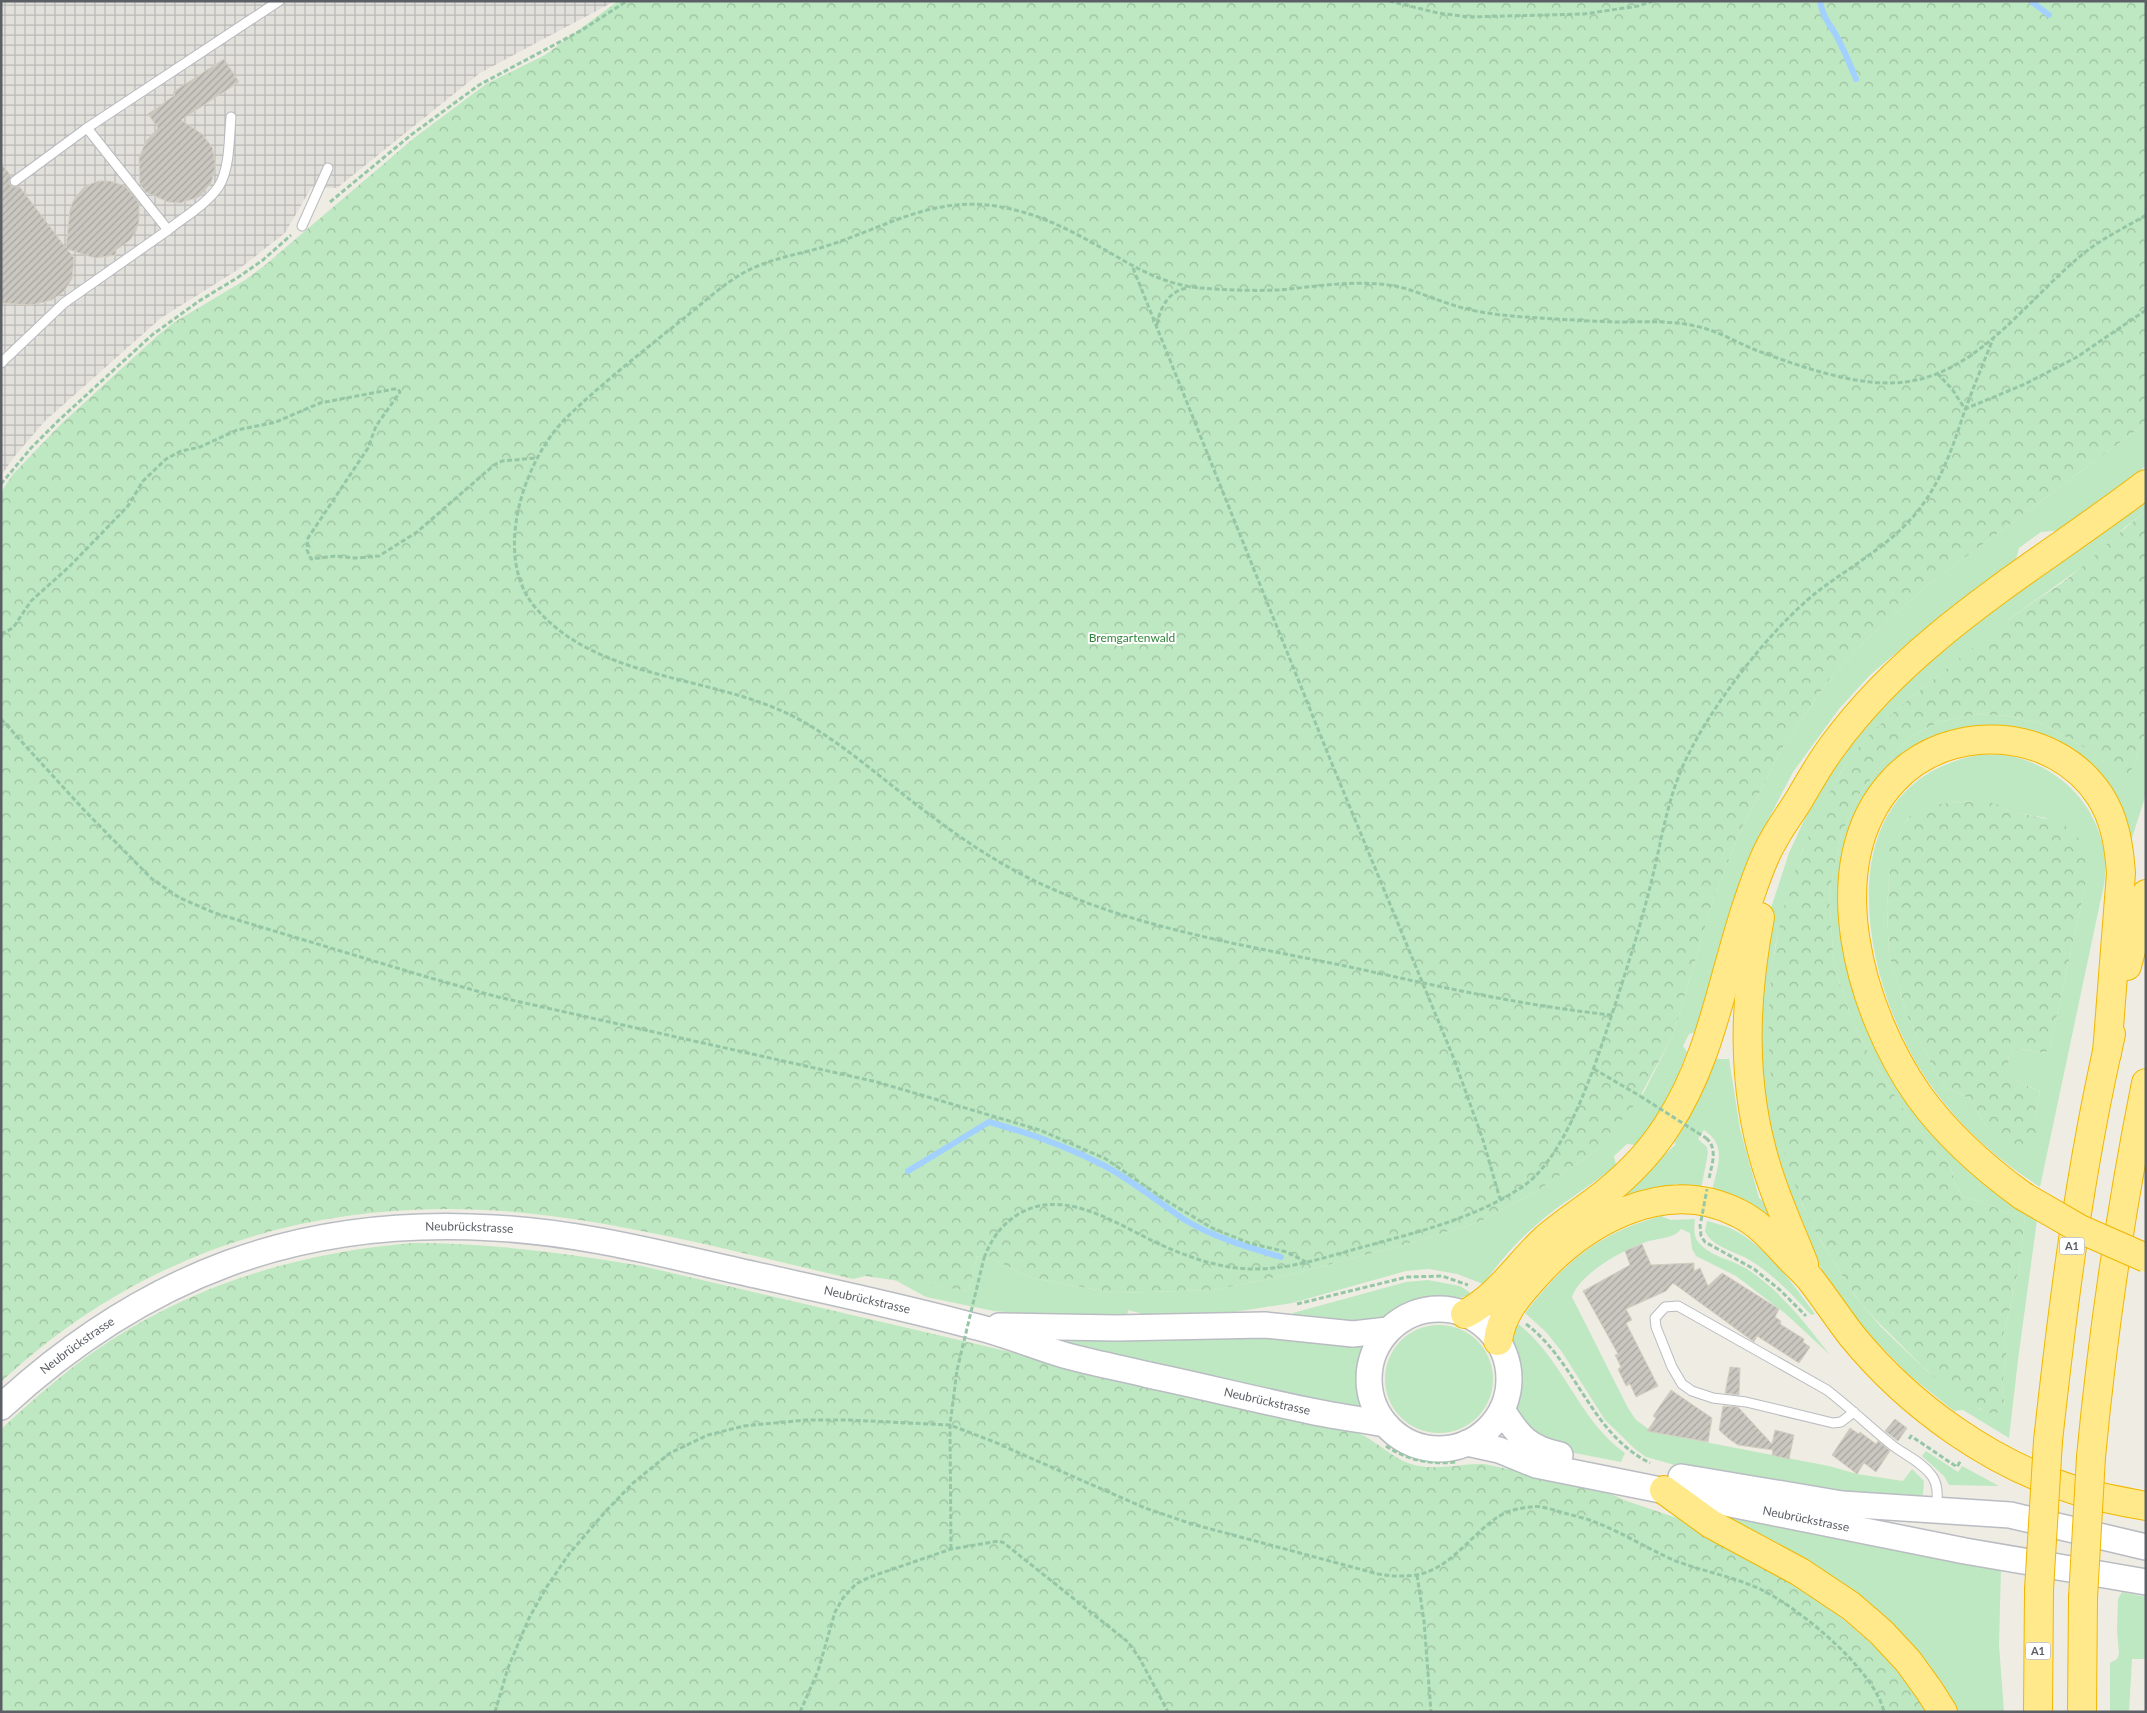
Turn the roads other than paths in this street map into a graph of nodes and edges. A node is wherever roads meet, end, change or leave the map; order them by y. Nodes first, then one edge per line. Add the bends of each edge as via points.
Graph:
1 (278, 1) edge
2 (231, 117) dead end
3 (87, 128) junction
4 (328, 168) dead end
5 (15, 181) dead end
6 (302, 226) road end
7 (168, 230) junction
8 (1, 363) edge
9 (2146, 484) edge
10 (1799, 799) junction
11 (2146, 894) edge
12 (2107, 1053) junction
13 (2146, 1083) edge
14 (2146, 1258) edge
15 (1810, 1279) junction
16 (1465, 1314) junction
17 (976, 1326) junction
18 (1388, 1330) junction
19 (1498, 1341) junction
20 (1, 1406) edge
21 (1502, 1410) junction
22 (1854, 1412) junction
23 (1383, 1434) junction
24 (1466, 1452) junction
25 (1661, 1478) junction
26 (2146, 1506) edge
27 (1937, 1510) junction
28 (2146, 1546) edge
29 (2146, 1582) edge
30 (1943, 1712) edge
31 (2038, 1712) edge
32 (2082, 1712) edge

1 - 3 lane
2 - 7 lane via 224,173 218,187
3 - 5 lane
3 - 7 lane
4 - 6 lane
7 - 8 lane via 64,303
9 - 10 highway via 1978,606 1901,668 1854,718
10 - 15 highway via 1762,910 1750,976 1747,1035 1750,1085 1759,1137 1778,1199
10 - 16 highway via 1772,843 1759,872 1708,1042 1680,1106 1641,1158 1605,1193 1546,1238 1491,1298
11 - 12 highway, A1
12 - 14 highway, bridge via 2122,873 2112,819 2101,797 2072,766 2026,743 1982,738 1924,756 1885,791 1869,816 1855,860 1853,918 1857,949 1865,983 1888,1042 1919,1096 1963,1148 1987,1170 2023,1196 2080,1229
12 - 31 highway, A1, bridge via 2069,1262 2048,1441 2039,1590
13 - 32 highway, bridge via 2112,1268 2091,1457 2083,1598
15 - 19 highway via 1775,1241 1739,1213 1702,1201 1661,1200 1636,1207 1589,1229 1554,1257 1514,1300 1501,1325
15 - 26 highway via 1870,1356 1944,1423 1996,1456 2044,1478 2081,1492
16 - 18 main road via 1433,1309 1416,1312
16 - 19 main road via 1483,1325
17 - 18 main road, Neubrückstrasse via 1266,1325 1353,1334
17 - 20 main road, Neubrückstrasse via 596,1241 496,1228 449,1226 368,1230 276,1248 187,1279 104,1325
17 - 23 main road, Neubrückstrasse via 1066,1356 1308,1411
18 - 23 main road via 1371,1360 1369,1377
19 - 21 main road via 1504,1353 1509,1382
21 - 24 main road
21 - 27 main road, Neubrückstrasse via 1522,1438 1559,1455 1821,1502
22 - 22 lane via 1827,1390 1684,1309 1668,1305 1655,1318 1675,1373 1692,1391 1833,1423 1841,1422
22 - 27 lane via 1932,1476 1938,1493
23 - 24 main road via 1396,1435 1423,1447
24 - 25 main road, Neubrückstrasse via 1499,1450 1536,1465
25 - 29 main road, Neubrückstrasse via 1965,1551
25 - 30 highway via 1711,1524 1800,1572 1851,1606 1908,1661
27 - 28 main road, Neubrückstrasse via 2010,1515

